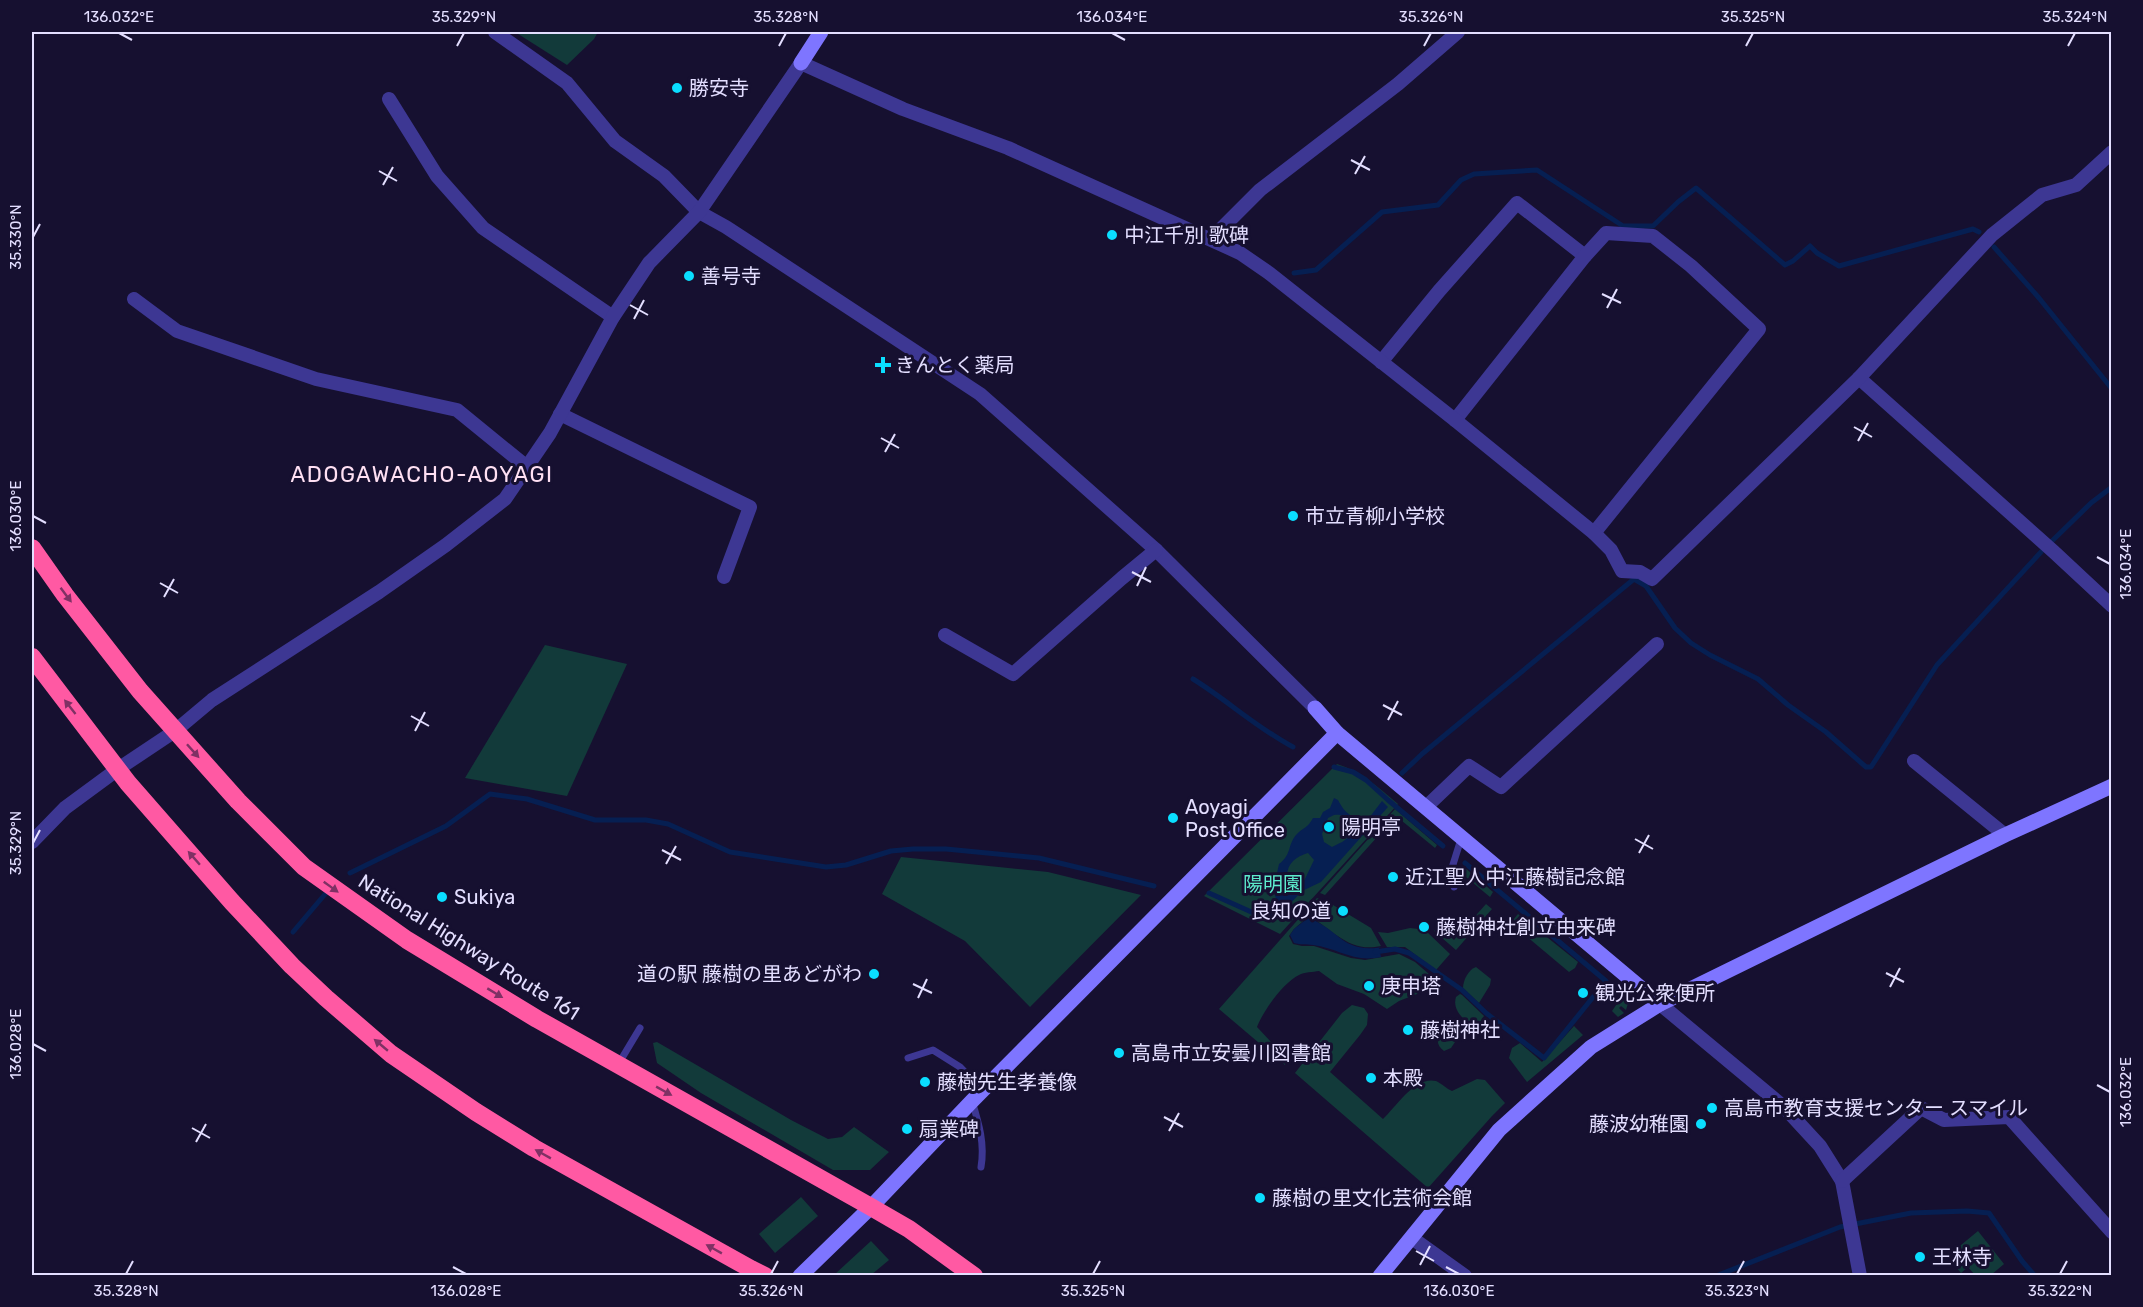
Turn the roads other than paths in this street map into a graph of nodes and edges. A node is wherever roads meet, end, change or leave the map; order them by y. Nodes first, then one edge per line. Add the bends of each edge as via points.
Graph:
1 (495, 32) edge
2 (821, 32) edge
3 (1458, 32) edge
4 (801, 63) junction
5 (389, 99) dead end
6 (2112, 152) edge
7 (699, 212) junction
8 (1211, 239) junction
9 (1585, 256) junction
10 (134, 299) dead end
11 (614, 317) junction
12 (1381, 362) junction
13 (1859, 378) junction
14 (560, 414) junction
15 (1455, 420) junction
16 (526, 467) junction
17 (1594, 533) junction
18 (32, 548) edge
19 (1156, 550) junction
20 (724, 577) dead end
21 (2112, 606) edge
22 (945, 635) dead end
23 (1657, 644) dead end
24 (32, 657) edge
25 (1315, 708) joint
26 (175, 731) junction
27 (1337, 733) junction
28 (1914, 762) dead end
29 (118, 769) junction
30 (2112, 786) edge
31 (1426, 807) junction
32 (2005, 835) junction
33 (1461, 837) junction
34 (32, 842) edge
35 (1454, 887) dead end
36 (1660, 1004) junction
37 (640, 1028) dead end
38 (908, 1058) dead end
39 (618, 1066) junction
40 (978, 1096) junction
41 (981, 1167) dead end
42 (1842, 1181) junction
43 (871, 1207) junction
44 (2112, 1232) edge
45 (1412, 1238) junction
46 (765, 1275) edge
47 (800, 1275) edge
48 (974, 1275) edge
49 (1380, 1275) edge
50 (1465, 1275) edge
51 (1860, 1275) edge

1 - 7 street via 567,83 615,141 664,176
2 - 4 street
3 - 8 street via 1389,91 1260,190
4 - 7 street
4 - 8 street via 1008,148
5 - 11 street via 437,176 483,228
6 - 13 street via 2076,185 2042,195 1992,235
7 - 11 street via 649,262
7 - 19 street via 980,394
8 - 12 street via 1269,273
9 - 12 street via 1517,203
9 - 15 street
9 - 17 street via 1606,233 1653,236 1759,329
10 - 16 street via 177,331 316,379 457,410
11 - 14 street
12 - 15 street
13 - 17 street via 1652,579 1640,572 1622,571 1611,550
13 - 21 street
14 - 16 street
14 - 20 street via 750,507
15 - 17 street
16 - 26 street via 505,499 446,545 212,700
18 -> 26 highway, National Highway Route 161
19 - 22 street via 1013,674
19 - 25 street
23 - 31 street via 1501,787 1469,766
29 -> 24 highway
25 - 27 street
26 - 29 street
26 -> 39 highway, National Highway Route 161 via 304,867 408,940
27 - 31 street
27 - 40 street
28 - 32 street
29 - 34 street via 65,808
46 -> 29 highway via 534,1148 392,1054 292,966
30 - 32 street
31 - 33 street
32 - 36 street
33 - 35 lane via 1450,874
33 - 36 street
36 - 42 street via 1798,1113
36 - 45 street via 1591,1047 1499,1130
37 - 39 lane
38 - 40 lane via 933,1050 960,1067
39 -> 43 highway, National Highway Route 161
40 - 41 lane via 984,1151
40 - 43 street
42 - 44 street via 1921,1108 1944,1120 2009,1117
42 - 51 street
43 - 47 street
43 - 48 highway, National Highway Route 161
45 - 49 street
45 - 50 street

